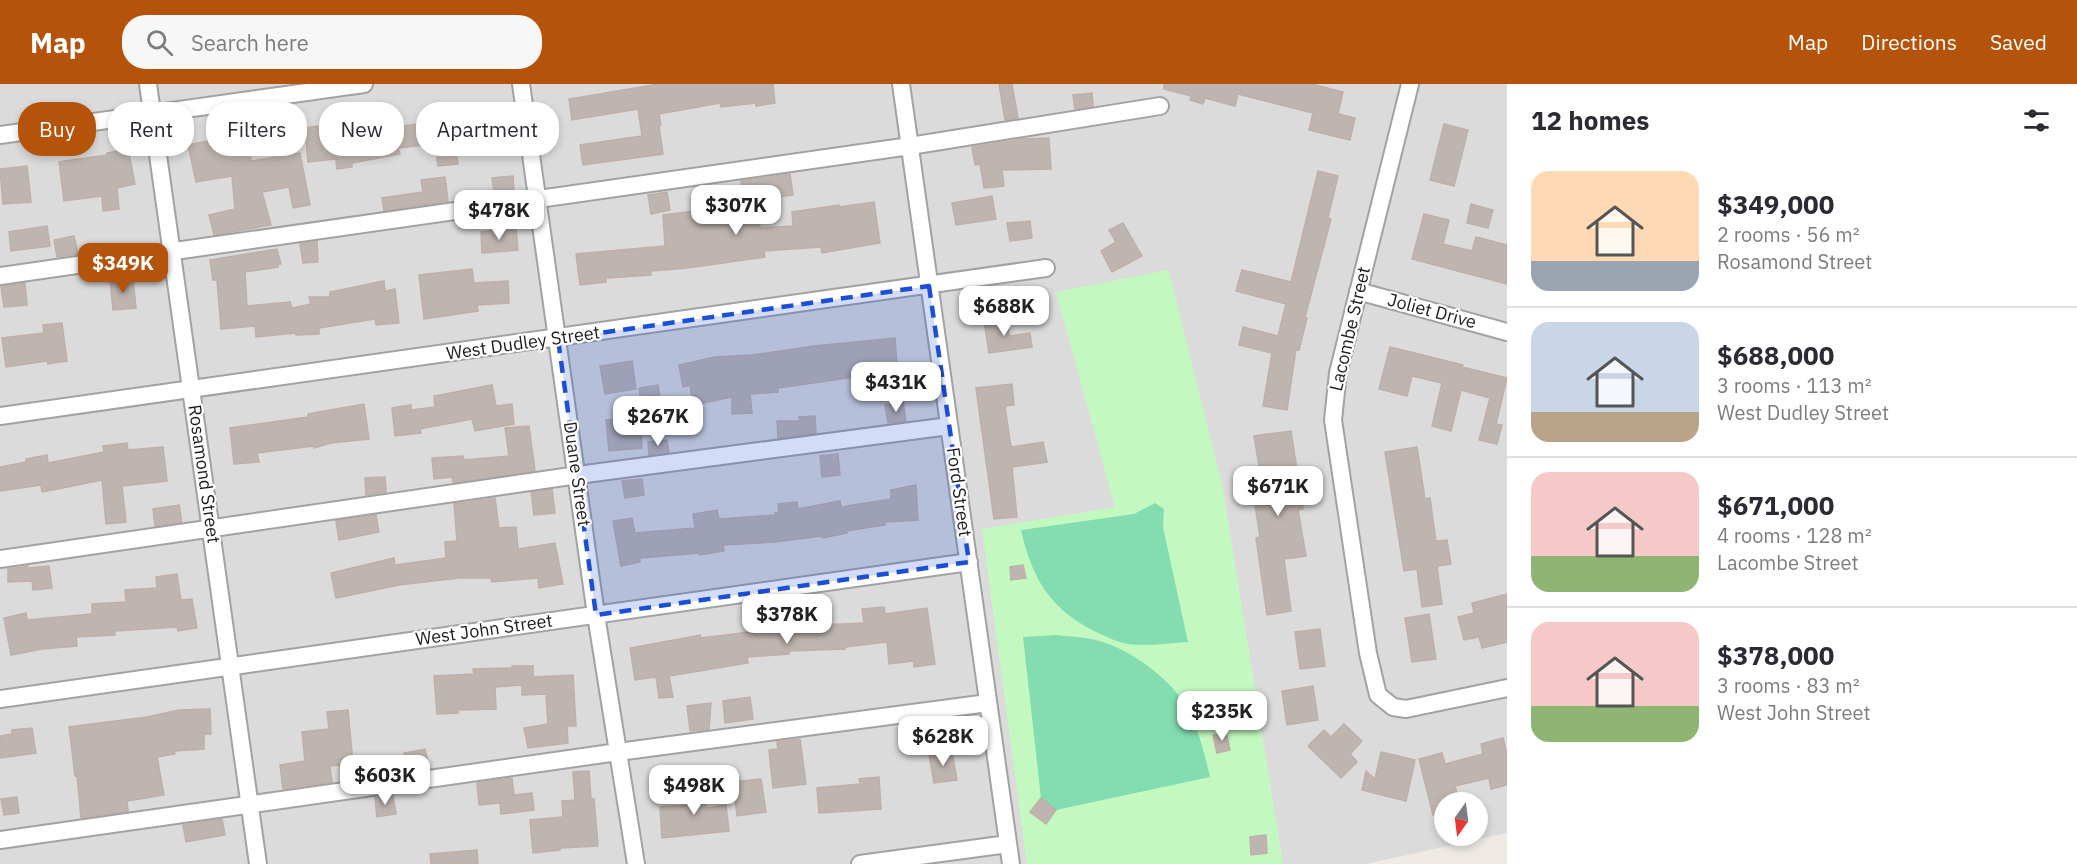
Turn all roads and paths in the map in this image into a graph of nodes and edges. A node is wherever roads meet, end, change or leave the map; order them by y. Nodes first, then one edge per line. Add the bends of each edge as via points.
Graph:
1 (148, 84) edge
2 (364, 84) edge
3 (521, 84) edge
4 (901, 84) edge
5 (1410, 84) edge
6 (150, 102) edge
7 (1160, 106) dead end
8 (194, 108) edge
9 (108, 120) edge
10 (0, 135) edge
11 (910, 146) junction
12 (158, 156) edge
13 (538, 199) junction
14 (172, 252) junction
15 (1046, 268) dead end
16 (0, 276) edge
17 (929, 286) junction
18 (1358, 291) junction
19 (1507, 332) edge
20 (558, 339) junction
21 (192, 390) junction
22 (0, 417) edge
23 (949, 426) junction
24 (578, 475) junction
25 (211, 530) junction
26 (0, 559) edge
27 (969, 562) junction
28 (596, 615) junction
29 (230, 667) junction
30 (1507, 688) edge
31 (0, 699) edge
32 (988, 704) junction
33 (618, 752) junction
34 (250, 805) junction
35 (0, 840) edge
36 (1008, 844) junction
37 (258, 864) edge
38 (636, 864) edge
39 (860, 864) edge
40 (1011, 864) edge

1 - 6 street, Rosamond Street
2 - 8 street
3 - 13 street, Duane Street
4 - 11 street, Ford Street
5 - 18 street, Lacombe Street
7 - 11 street
9 - 10 street
11 - 13 street
11 - 17 street, Ford Street
12 - 14 street, Rosamond Street
13 - 14 street
13 - 20 street, Duane Street
14 - 16 street
14 - 21 street, Rosamond Street
15 - 17 street, West Dudley Street
17 - 20 street, West Dudley Street
17 - 23 street, Ford Street
18 - 19 street, Joliet Drive
18 - 30 street, Lacombe Street via 1338,373 1333,420 1375,689 1386,703 1414,708
20 - 21 street, West Dudley Street
20 - 24 street, Duane Street
21 - 22 street, West Dudley Street
21 - 25 street, Rosamond Street
23 - 24 street
23 - 27 street, Ford Street
24 - 25 street
24 - 28 street, Duane Street
25 - 26 street
25 - 29 street, Rosamond Street
27 - 28 street, West John Street
27 - 32 street, Ford Street
28 - 29 street, West John Street
28 - 33 street, Duane Street
29 - 31 street, West John Street
29 - 34 street, Rosamond Street
32 - 33 street
32 - 36 street, Ford Street
33 - 34 street
33 - 38 street, Duane Street
34 - 35 street
34 - 37 street, Rosamond Street
36 - 39 street
36 - 40 street, Ford Street

